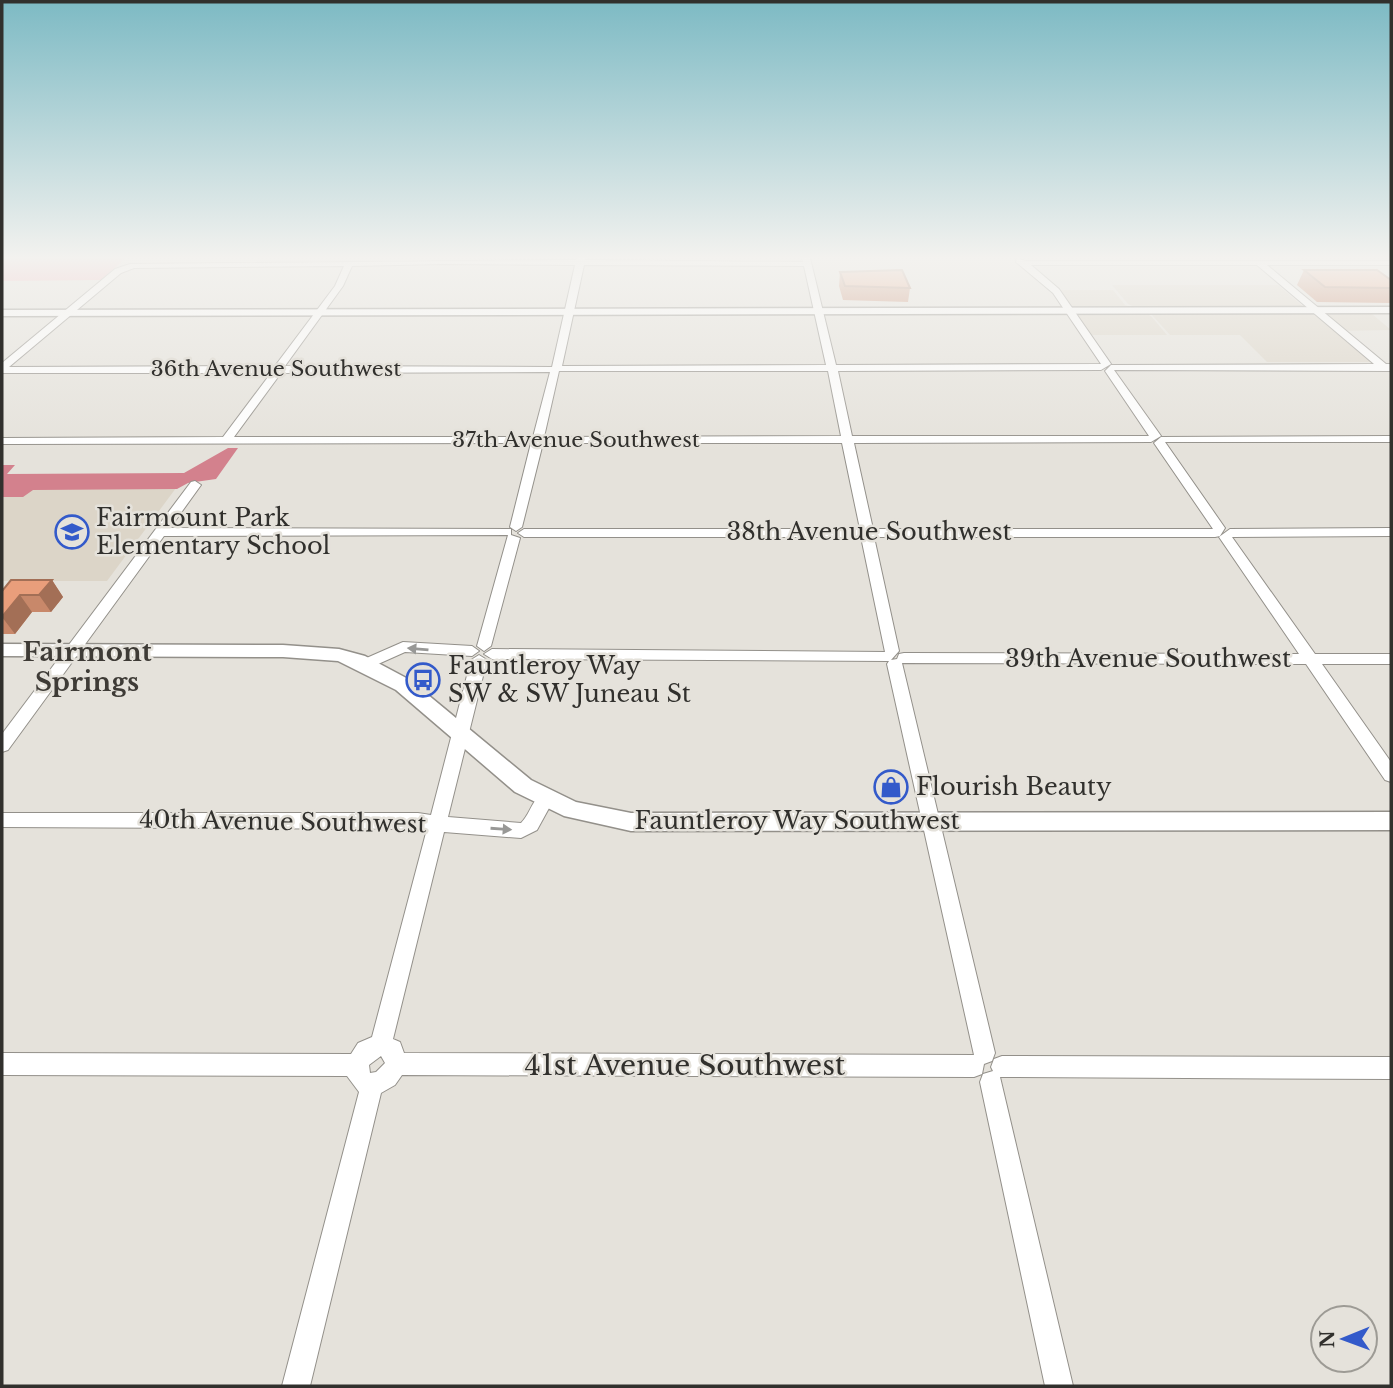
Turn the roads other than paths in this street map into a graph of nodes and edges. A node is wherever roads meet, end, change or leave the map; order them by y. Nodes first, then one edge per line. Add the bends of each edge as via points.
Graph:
1 (57, 323) edge
2 (313, 323) edge
3 (567, 323) edge
4 (823, 323) edge
5 (1078, 323) edge
6 (1332, 323) edge
7 (1108, 367) junction
8 (832, 368) junction
9 (2, 369) edge
10 (278, 369) junction
11 (556, 369) junction
12 (1389, 369) edge
13 (848, 439) junction
14 (1158, 439) junction
15 (1391, 439) edge
16 (537, 440) junction
17 (2, 441) edge
18 (226, 441) junction
19 (195, 485) dead end
20 (159, 532) junction
21 (867, 532) junction
22 (515, 533) junction
23 (1223, 533) junction
24 (1391, 533) edge
25 (2, 650) edge
26 (72, 650) junction
27 (482, 653) junction
28 (894, 657) junction
29 (1391, 659) edge
30 (1310, 660) junction
31 (367, 664) junction
32 (461, 734) junction
33 (2, 746) edge
34 (1391, 775) edge
35 (545, 799) junction
36 (2, 820) edge
37 (1391, 821) edge
38 (931, 822) junction
39 (439, 823) junction
40 (381, 1045) junction
41 (2, 1064) edge
42 (396, 1064) junction
43 (988, 1067) junction
44 (1391, 1068) edge
45 (365, 1075) junction
46 (296, 1386) edge
47 (1059, 1386) edge

1 - 9 street
2 - 10 street
3 - 11 street
4 - 8 street
5 - 7 street
6 - 12 street
7 - 8 street, 36th Avenue Southwest
7 - 12 street, 36th Avenue Southwest
7 - 14 street
8 - 11 street, 36th Avenue Southwest
8 - 13 street
9 - 10 street, 36th Avenue Southwest
10 - 11 street, 36th Avenue Southwest
10 - 18 street
11 - 16 street
13 - 14 street, 37th Avenue Southwest
13 - 16 street, 37th Avenue Southwest
13 - 21 street
14 - 15 street, 37th Avenue Southwest
14 - 23 street
16 - 18 street, 37th Avenue Southwest
16 - 22 street
17 - 18 street, 37th Avenue Southwest
19 - 20 street
20 - 22 street, 38th Avenue Southwest
20 - 26 street
21 - 22 street, 38th Avenue Southwest
21 - 23 street, 38th Avenue Southwest
21 - 28 street
22 - 27 street
23 - 24 street, 38th Avenue Southwest
23 - 30 street
25 - 26 main road, Fauntleroy Way Southwest
26 - 31 main road, Fauntleroy Way Southwest via 283,651 339,656
26 - 33 street
27 - 28 street, 39th Avenue Southwest
27 -> 31 street, 39th Avenue Southwest via 403,647
27 - 32 street
28 - 30 street, 39th Avenue Southwest
28 - 38 street
29 - 30 street, 39th Avenue Southwest
30 - 34 street
31 - 32 main road, Fauntleroy Way Southwest via 403,685
32 - 35 main road, Fauntleroy Way Southwest via 496,766
32 - 39 street
35 - 38 main road, Fauntleroy Way Southwest via 603,818 637,822
39 -> 35 street, 40th Avenue Southwest via 521,831 532,824
36 - 39 street, 40th Avenue Southwest
37 - 38 main road, Fauntleroy Way Southwest
38 - 43 street
39 - 40 street
40 - 42 street via 392,1050
40 - 45 street via 368,1050
41 - 45 street
42 - 43 street, 41st Avenue Southwest
42 - 45 street via 388,1078
43 - 44 street, 41st Avenue Southwest
43 - 47 street
45 - 46 street

